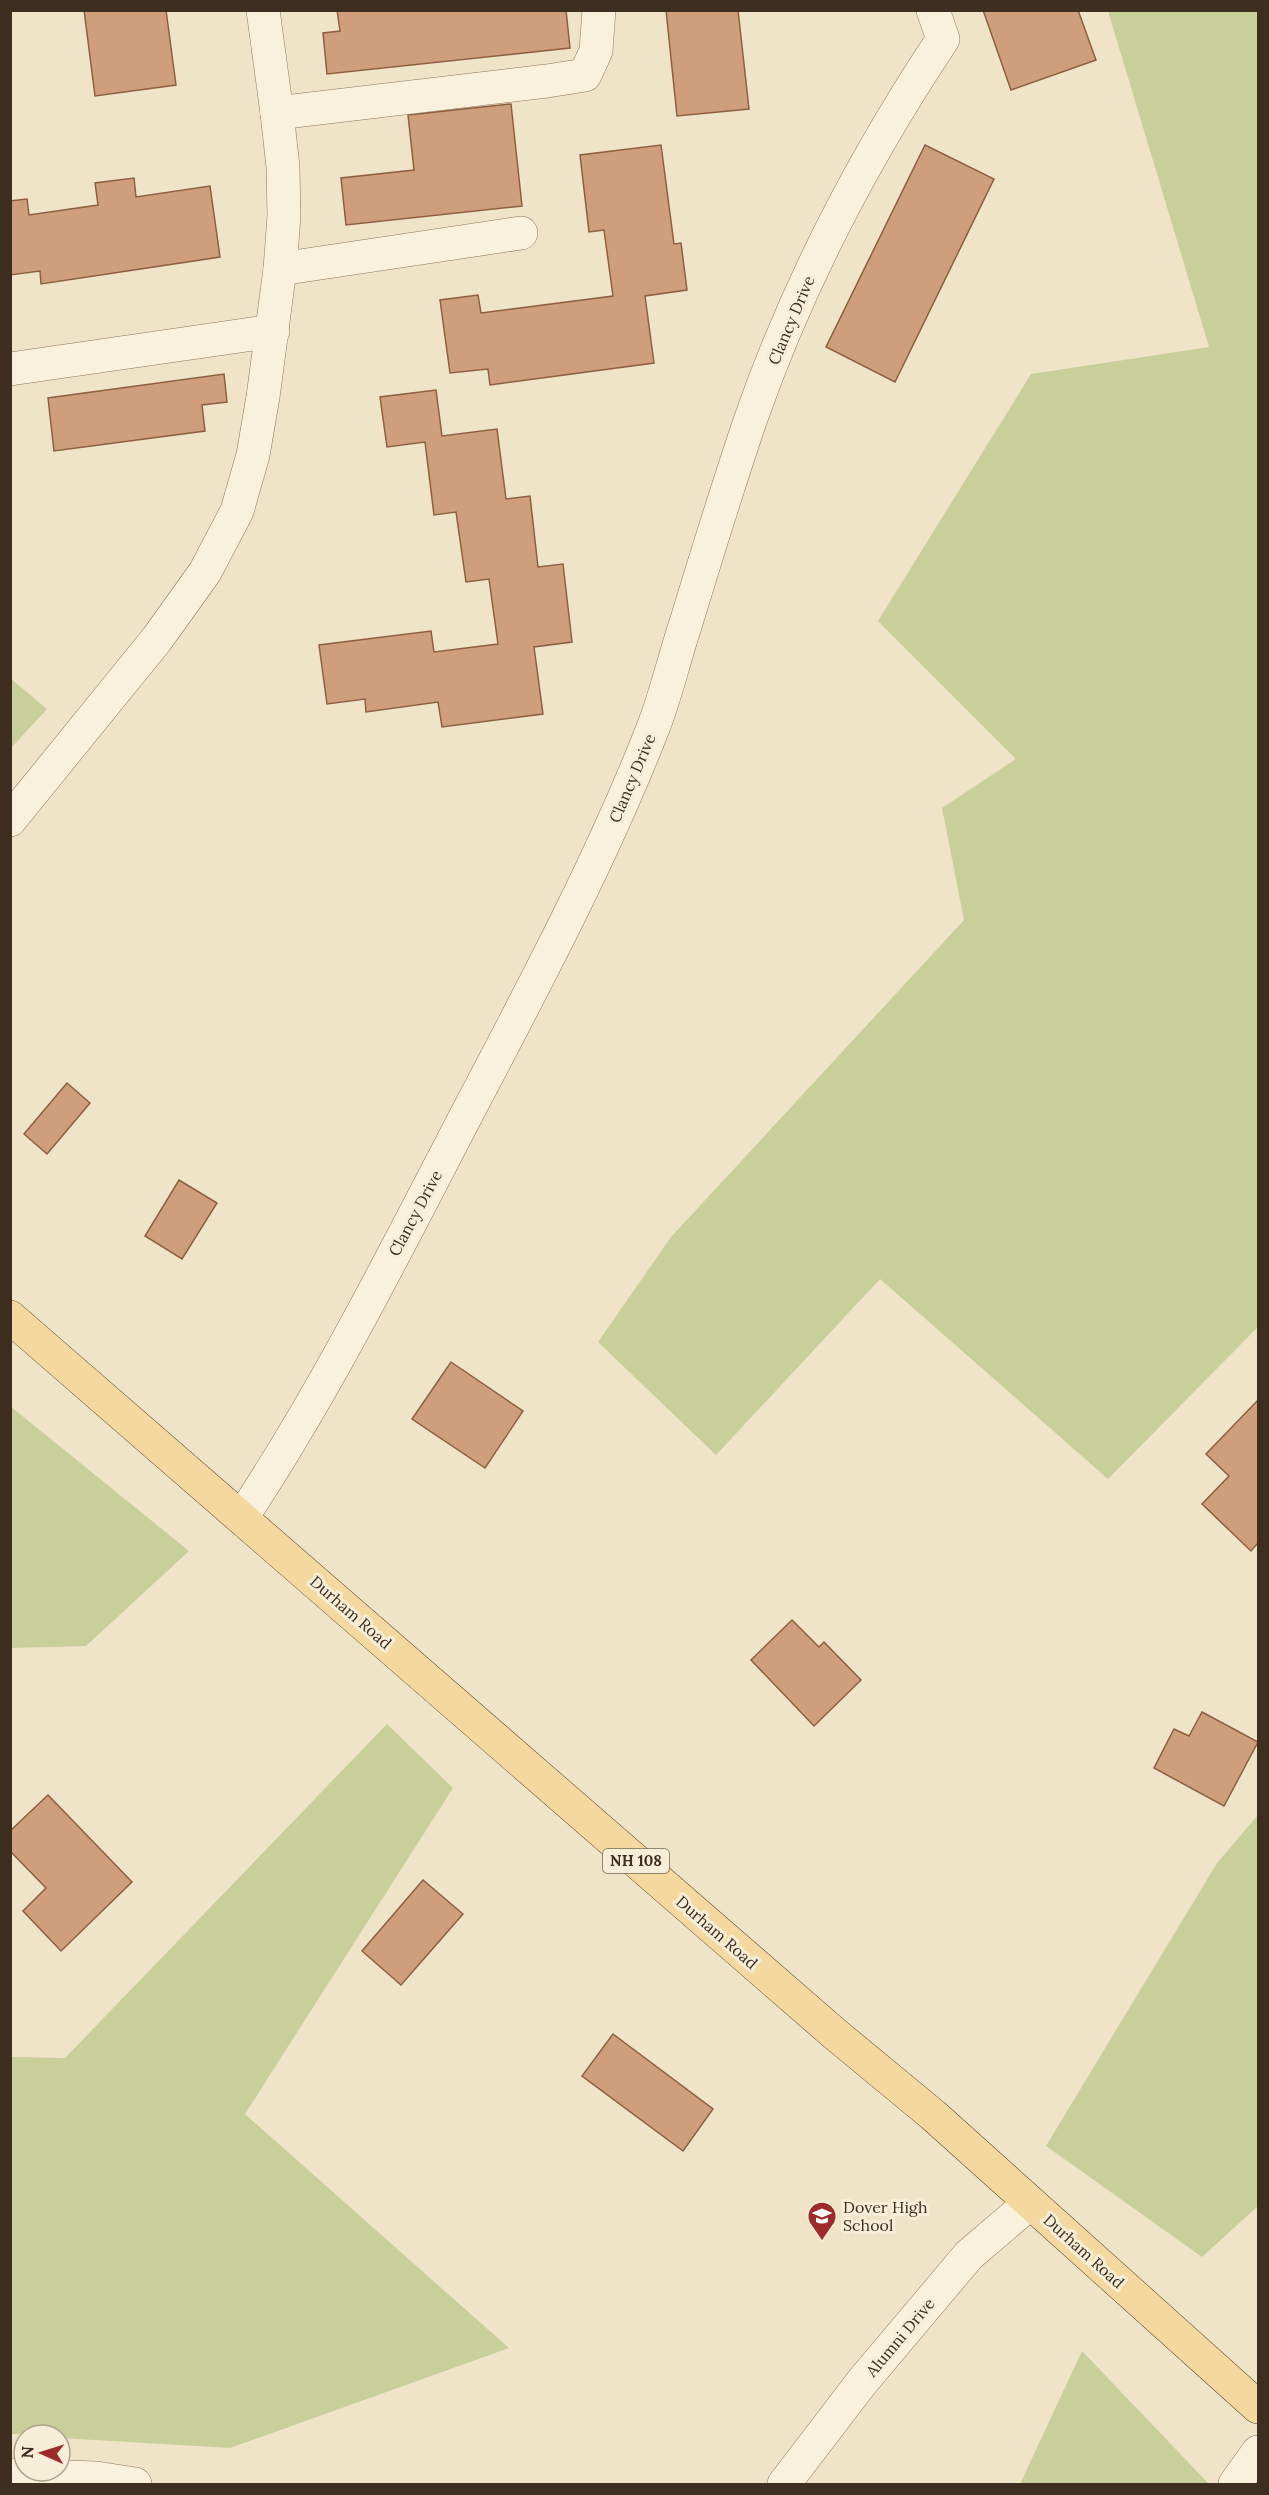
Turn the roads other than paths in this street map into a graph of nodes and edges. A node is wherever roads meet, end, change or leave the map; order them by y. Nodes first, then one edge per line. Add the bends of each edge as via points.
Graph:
1 (263, 10) edge
2 (599, 10) edge
3 (933, 10) edge
4 (277, 113) junction
5 (521, 233) dead end
6 (280, 269) junction
7 (273, 332) junction
8 (10, 369) edge
9 (10, 820) edge
10 (10, 1317) edge
11 (242, 1517) junction
12 (1030, 2203) junction
13 (1258, 2407) edge
14 (1258, 2452) edge
15 (10, 2475) edge
16 (135, 2484) edge
17 (784, 2484) edge
18 (1235, 2484) edge

1 - 4 street
2 - 4 street via 596,51 585,75
3 - 11 street, Clancy Drive via 943,39 853,186 796,301 751,420 654,724 613,822 553,950 362,1316
4 - 6 street via 284,196
5 - 6 street
6 - 7 street
7 - 8 street
7 - 9 street via 250,466 237,511 205,572 157,639
10 - 11 main road, Durham Road / NH 108
11 - 12 main road, Durham Road / NH 108
12 - 13 main road, Durham Road / NH 108
12 - 17 street, Alumni Drive via 969,2255 861,2382
14 - 18 street
15 - 16 street via 96,2478

